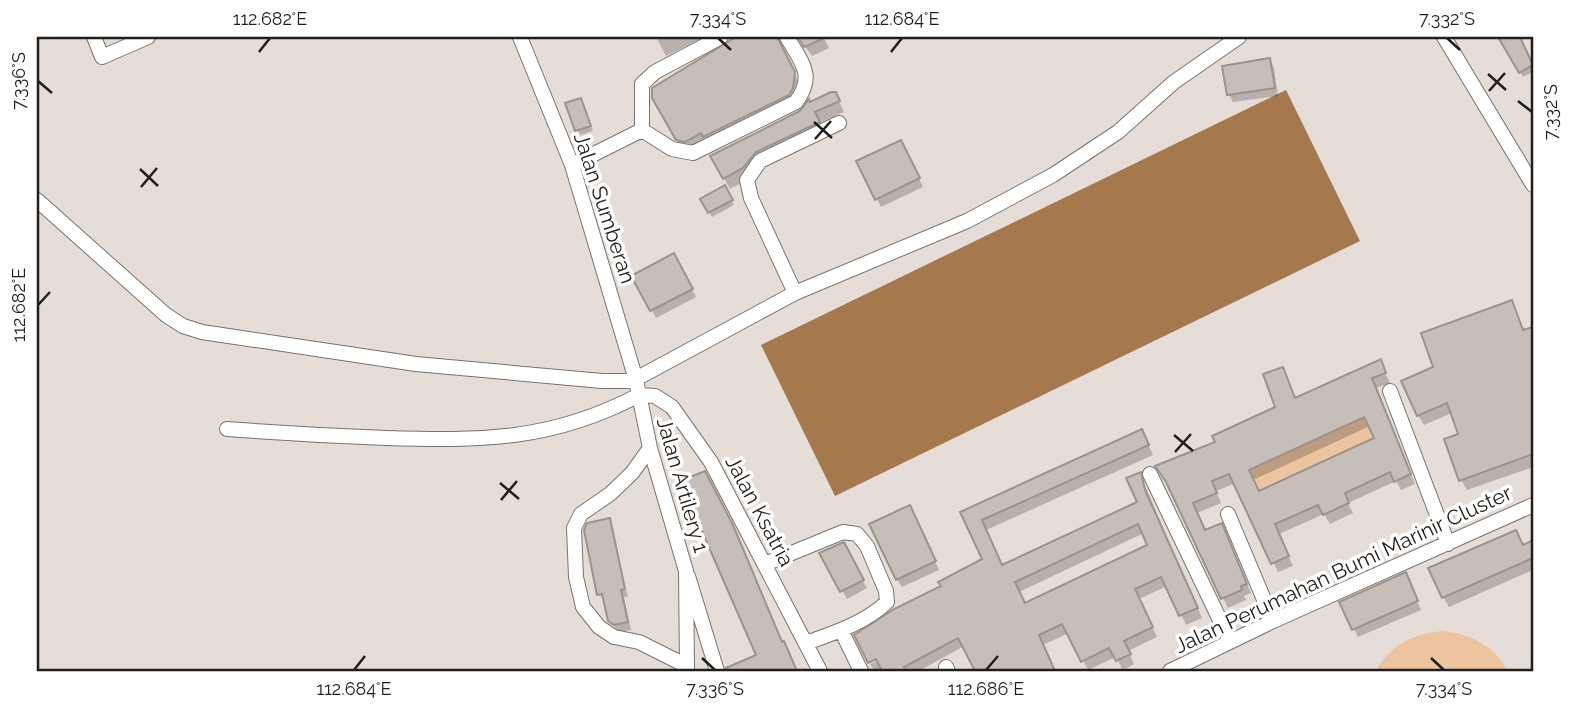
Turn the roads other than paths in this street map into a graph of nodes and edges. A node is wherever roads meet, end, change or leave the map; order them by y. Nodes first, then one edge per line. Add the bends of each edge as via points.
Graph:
1 (94, 37) edge
2 (148, 37) edge
3 (520, 37) edge
4 (721, 37) edge
5 (787, 37) edge
6 (1239, 37) edge
7 (1444, 37) edge
8 (839, 123) dead end
9 (642, 130) junction
10 (572, 164) junction
11 (1526, 174) edge
12 (37, 200) edge
13 (795, 293) junction
14 (637, 387) junction
15 (1390, 391) dead end
16 (226, 429) dead end
17 (650, 448) junction
18 (1150, 474) dead end
19 (1533, 505) edge
20 (1227, 514) dead end
21 (1448, 544) junction
22 (765, 564) junction
23 (686, 571) junction
24 (1273, 621) junction
25 (841, 630) junction
26 (1230, 641) junction
27 (806, 643) junction
28 (687, 668) edge
29 (717, 671) edge
30 (820, 671) edge
31 (861, 671) edge
32 (1170, 671) edge

1 - 2 street via 102,57
3 - 10 street, Jalan Sumberan
4 - 9 street via 654,72 642,84
5 - 9 street via 806,71 806,89 796,102 694,153 671,149
6 - 13 street via 1174,82 1118,132 1052,175 967,221
7 - 11 street
8 - 13 street via 760,161 747,180
9 - 10 street
10 - 14 street, Jalan Sumberan
12 - 14 street via 166,315 202,332 416,364
13 - 14 street
14 - 16 street via 592,416 539,432 485,440 354,438
14 - 17 street, Jalan Artilery 1
14 - 22 street, Jalan Ksatria via 672,407 689,428
15 - 21 street
17 - 23 street, Jalan Artilery 1
17 - 28 street via 617,487 581,513 574,528 576,577 583,607 599,627
18 - 26 street
19 - 21 street, Jalan Perumahan Bumi Marinir Cluster
20 - 24 street
21 - 24 street, Jalan Perumahan Bumi Marinir Cluster
22 - 25 street via 843,532 857,534 867,546 887,602
22 - 27 street, Jalan Ksatria
23 - 28 street, Jalan Artilery 1
23 - 29 street
24 - 26 street, Jalan Perumahan Bumi Marinir Cluster
25 - 27 street
25 - 31 street
26 - 32 street, Jalan Perumahan Bumi Marinir Cluster
27 - 30 street, Jalan Ksatria

